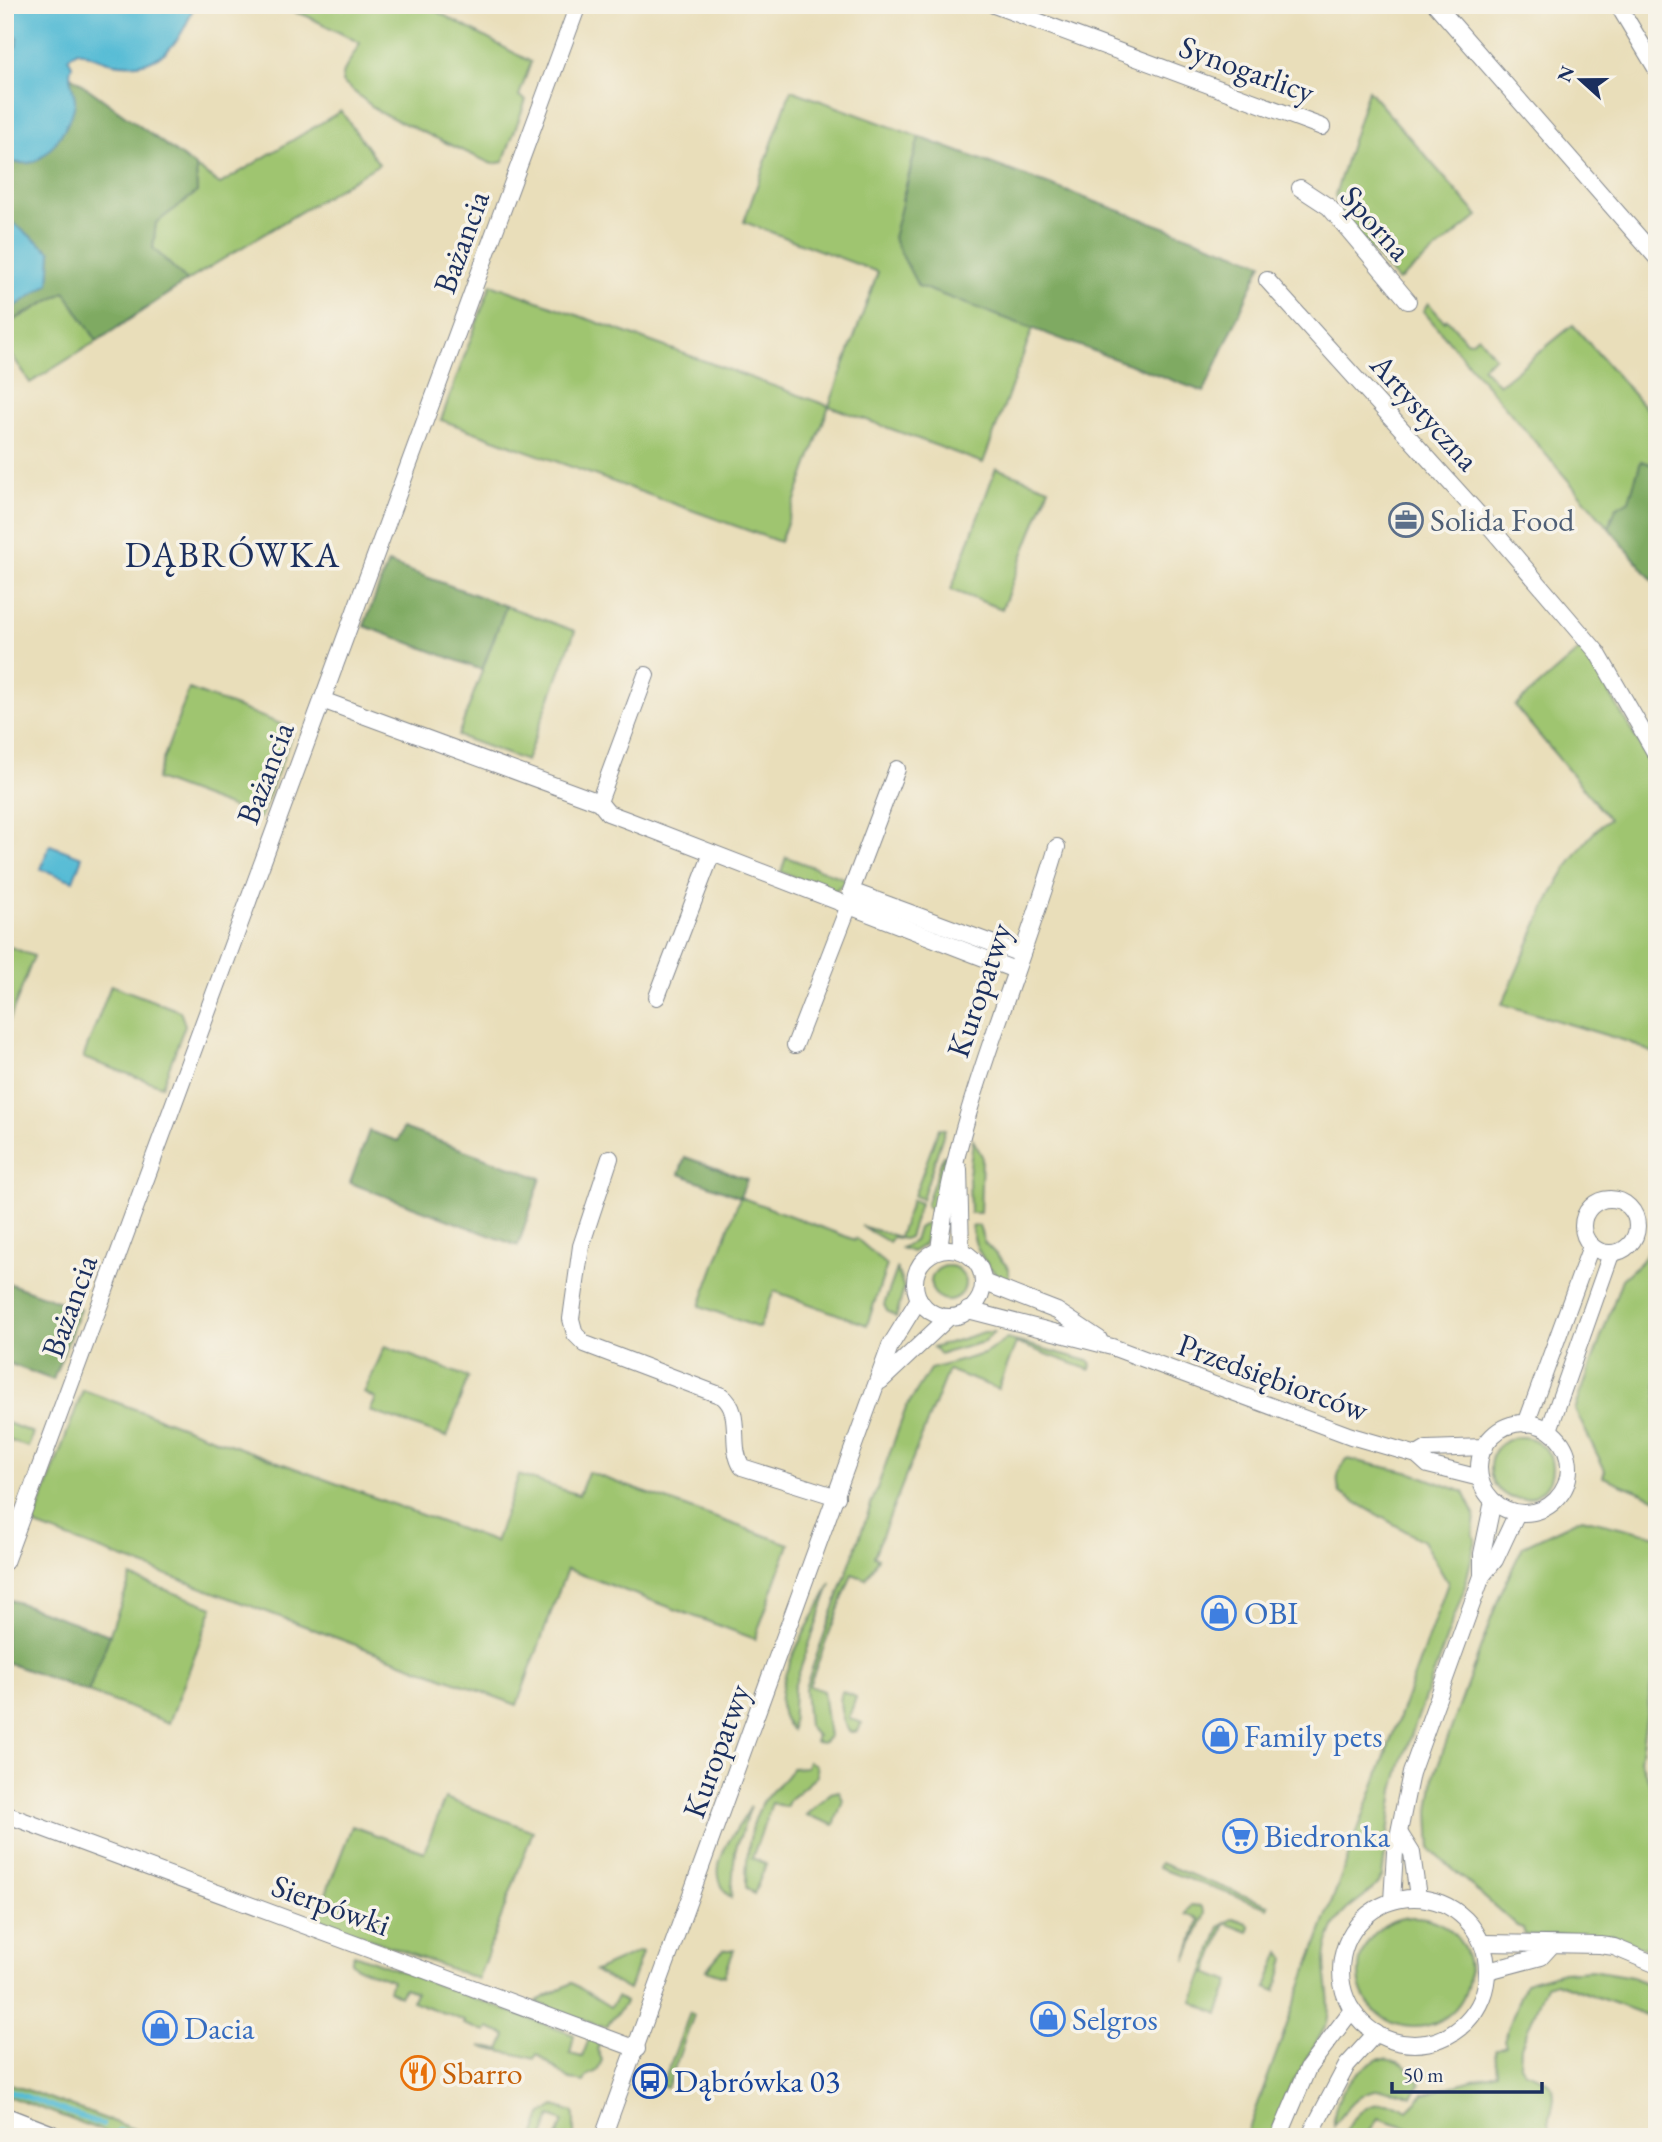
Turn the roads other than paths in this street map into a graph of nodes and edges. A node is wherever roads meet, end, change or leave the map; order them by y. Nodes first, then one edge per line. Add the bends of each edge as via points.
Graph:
1 (578, 5) edge
2 (994, 5) edge
3 (1436, 5) edge
4 (1618, 5) edge
5 (1657, 70) edge
6 (1322, 127) dead end
7 (1300, 188) dead end
8 (1657, 258) edge
9 (1267, 280) dead end
10 (1408, 301) dead end
11 (646, 675) dead end
12 (322, 700) junction
13 (1657, 756) edge
14 (897, 769) dead end
15 (599, 802) junction
16 (1057, 847) dead end
17 (712, 853) junction
18 (848, 908) junction
19 (1021, 954) junction
20 (1016, 970) junction
21 (657, 998) dead end
22 (796, 1045) dead end
23 (958, 1152) junction
24 (610, 1158) dead end
25 (1591, 1246) junction
26 (939, 1250) junction
27 (961, 1251) junction
28 (1611, 1254) junction
29 (983, 1282) junction
30 (919, 1299) junction
31 (968, 1310) junction
32 (948, 1318) junction
33 (1112, 1347) junction
34 (880, 1383) junction
35 (1526, 1424) junction
36 (1549, 1430) junction
37 (1485, 1447) junction
38 (1417, 1455) junction
39 (1480, 1478) junction
40 (837, 1497) junction
41 (1493, 1501) junction
42 (1517, 1513) junction
43 (5, 1562) edge
44 (1482, 1576) junction
45 (5, 1815) edge
46 (1400, 1834) junction
47 (1418, 1897) junction
48 (1392, 1901) junction
49 (1483, 1943) junction
50 (1552, 1946) junction
51 (1657, 1965) edge
52 (1488, 1971) junction
53 (1352, 2010) junction
54 (1376, 2034) junction
55 (637, 2049) junction
56 (5, 2120) edge
57 (49, 2137) edge
58 (603, 2137) edge
59 (1279, 2137) edge
60 (1309, 2137) edge

1 - 12 street, Bażancia
2 - 6 street, Synogarlicy
3 - 8 street
4 - 5 street
7 - 10 street, Sporna via 1329,207
9 - 13 street, Artystyczna via 1597,652
11 - 15 street
12 - 15 street
12 - 43 street, Bażancia
14 - 19 street via 851,891
15 - 17 street via 608,813
16 - 19 street, Kuropatwy
17 - 18 street
17 - 21 street
18 - 20 street
18 - 22 street
19 - 20 street, Kuropatwy
20 - 23 street, Kuropatwy
23 - 26 street, Kuropatwy
23 - 27 street, Kuropatwy
24 - 40 street via 581,1246 571,1319 575,1334 585,1344 722,1396 731,1402 742,1467
25 - 28 street
25 - 28 street via 1583,1227 1587,1211 1607,1199 1622,1201 1632,1210 1638,1228 1633,1243
25 - 35 street
26 - 27 street
26 - 30 street via 917,1270
27 - 29 street via 976,1263
28 - 36 street
29 - 31 street
29 - 33 street, Przedsiębiorców via 1057,1311
30 - 32 street
30 - 34 street, Kuropatwy via 891,1346
31 - 32 street
31 - 33 street, Przedsiębiorców
32 - 34 street, Kuropatwy
33 - 38 street, Przedsiębiorców via 1351,1436
34 - 40 street, Kuropatwy
35 - 36 street
35 - 37 street via 1499,1431
36 - 42 street via 1568,1459 1567,1480 1549,1506
37 - 38 street via 1427,1450
37 - 39 street
38 - 39 street, Przedsiębiorców via 1428,1465
39 - 41 street
40 - 55 street, Kuropatwy
41 - 42 street
41 - 44 street
42 - 44 street via 1495,1560
44 - 46 street via 1411,1773
45 - 55 street, Sierpówki
46 - 47 street via 1412,1853
46 - 48 street
47 - 48 street
47 - 49 street via 1457,1911
48 - 53 street via 1361,1920 1345,1947 1341,1978
49 - 50 street
49 - 52 street
50 - 51 street via 1614,1947
50 - 52 street via 1541,1957
52 - 54 street via 1478,2008 1455,2032 1415,2044
53 - 54 street
53 - 59 street via 1308,2067
54 - 60 street via 1347,2065
55 - 58 street, Kuropatwy
56 - 57 main road

